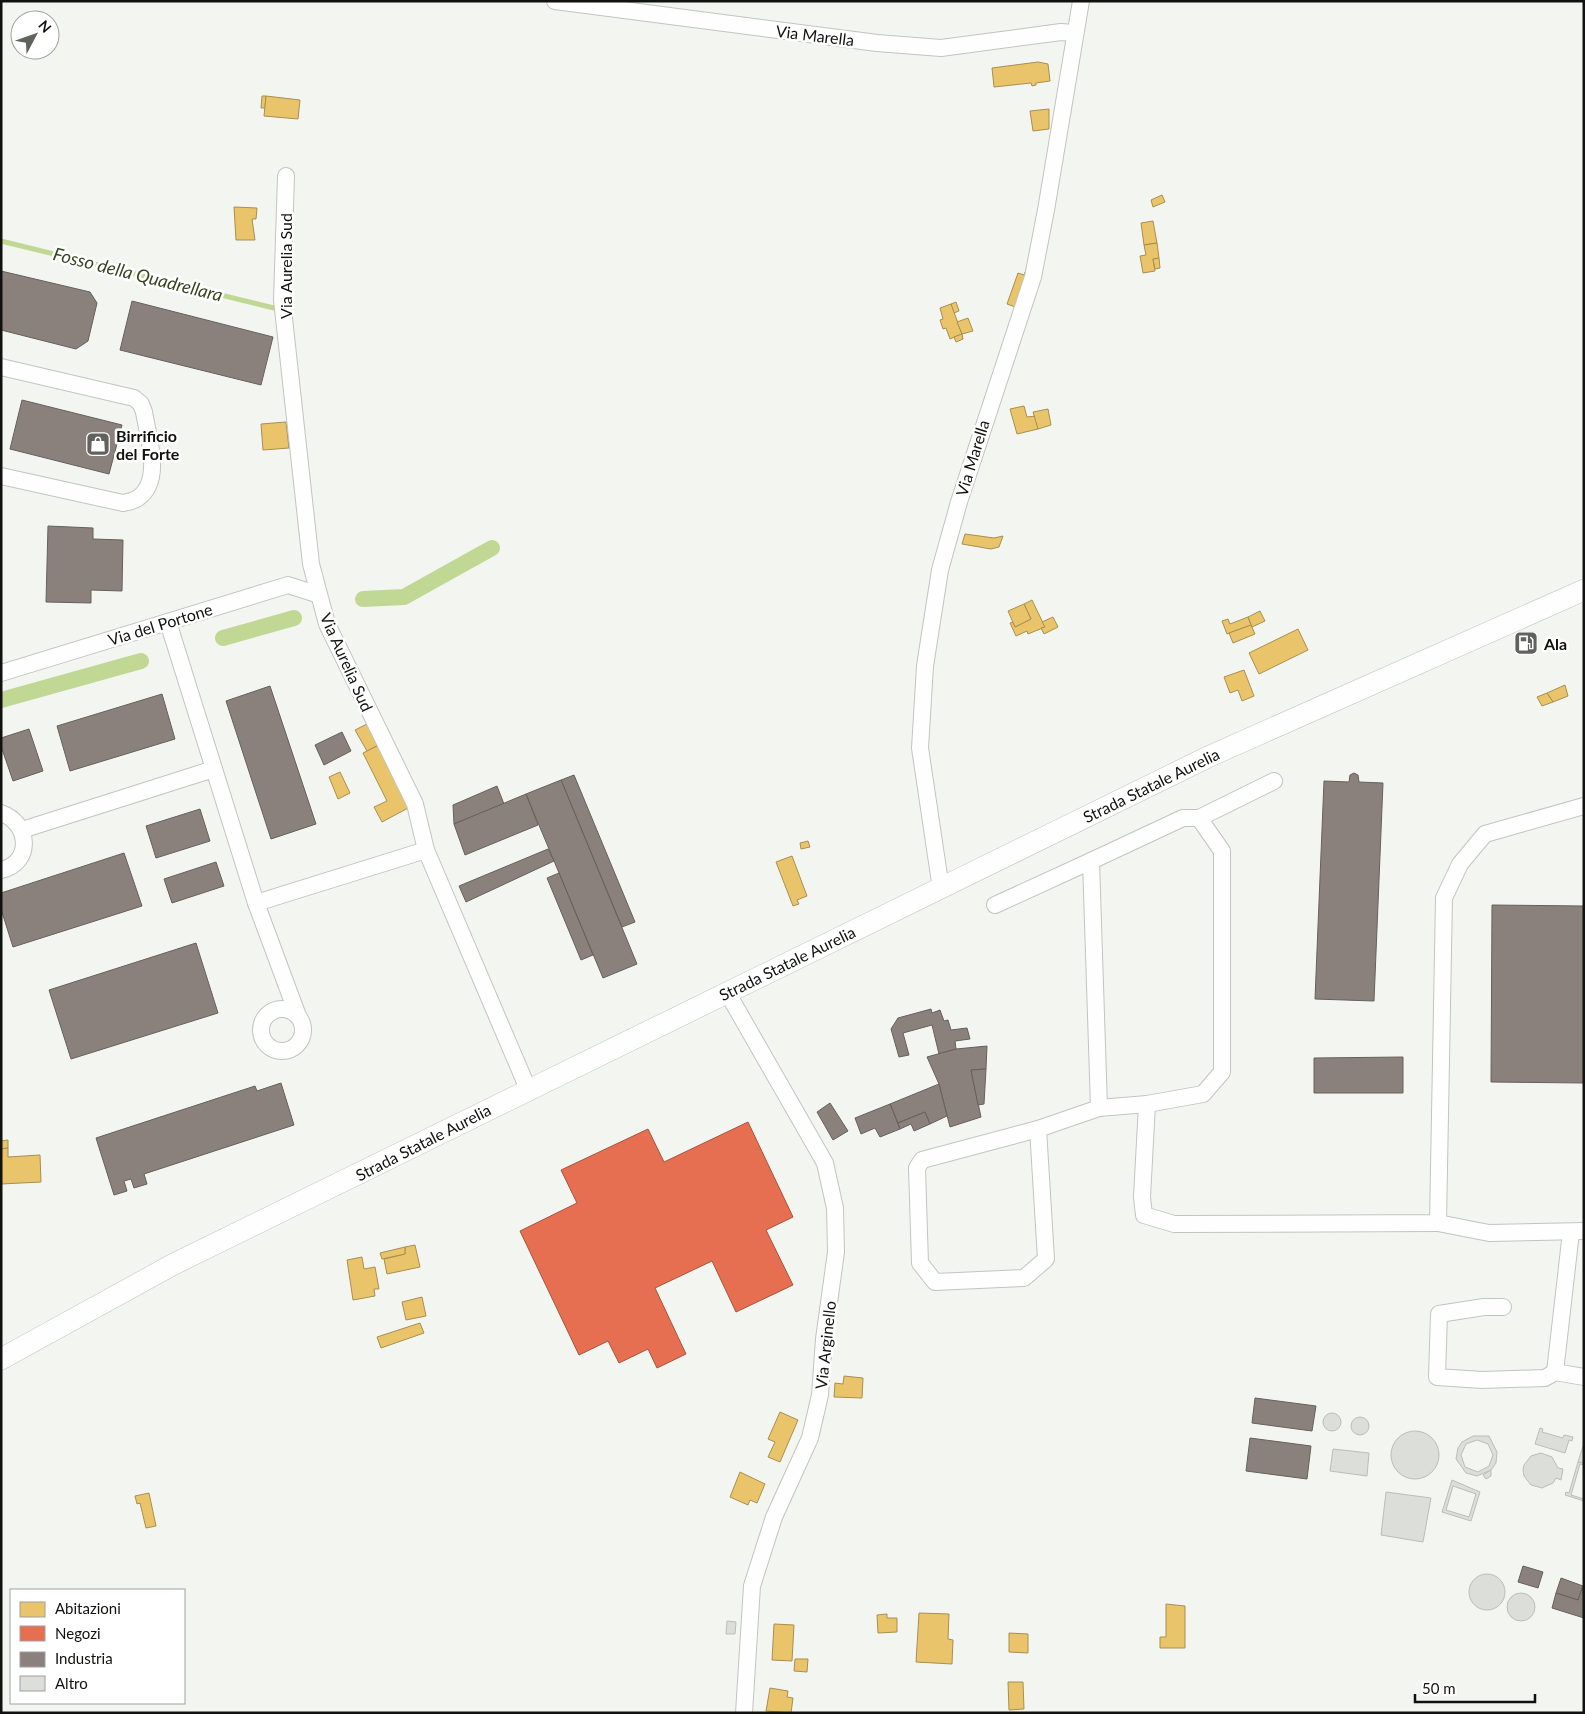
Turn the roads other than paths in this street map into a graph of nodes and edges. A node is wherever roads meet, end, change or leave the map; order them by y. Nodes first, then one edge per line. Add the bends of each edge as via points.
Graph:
1 (555, 1) edge
2 (1081, 1) edge
3 (1075, 33) junction
4 (286, 176) dead end
5 (1, 367) edge
6 (1, 476) edge
7 (1584, 590) edge
8 (319, 595) junction
9 (168, 622) junction
10 (1, 673) edge
11 (214, 769) junction
12 (1274, 781) dead end
13 (1584, 806) edge
14 (1, 813) edge
15 (1199, 818) junction
16 (22, 830) junction
17 (426, 850) junction
18 (1091, 861) junction
19 (1, 870) edge
20 (941, 889) junction
21 (256, 903) junction
22 (995, 905) dead end
23 (727, 992) junction
24 (298, 1016) dead end
25 (528, 1089) junction
26 (1147, 1104) junction
27 (1099, 1108) junction
28 (1038, 1130) junction
29 (1438, 1223) junction
30 (1577, 1232) edge
31 (1503, 1307) dead end
32 (1, 1359) edge
33 (1555, 1372) junction
34 (1584, 1377) edge
35 (744, 1713) edge

1 - 3 street, Via Marella via 877,43 941,48 1061,32
2 - 3 street, Via Marella
3 - 20 street, Via Marella via 1033,277 970,460 940,570 925,666 920,748
4 - 8 street, Via Aurelia Sud via 282,300 311,564
5 - 6 street via 134,398 144,412 152,469 148,489 138,499 123,503
7 - 20 main road, Strada Statale Aurelia via 1210,756
8 - 9 street, Via del Portone via 288,585
8 - 17 street, Via Aurelia Sud via 327,624 415,804
9 - 10 street, Via del Portone
9 - 11 street
11 - 16 street
11 - 21 street
12 - 15 street
13 - 29 street via 1485,834 1460,864 1444,898
14 - 16 street
15 - 18 street via 1183,818
15 - 26 street via 1222,851 1222,1072 1203,1094
16 - 19 street via 24,849 20,858
17 - 21 street
17 - 25 street, Via Aurelia Sud
18 - 22 street
18 - 27 street
20 - 23 main road, Strada Statale Aurelia
21 - 24 street
23 - 25 main road, Strada Statale Aurelia
23 - 35 street, Via Arginello via 825,1163 835,1208 836,1252 820,1395 810,1438 774,1517 752,1586
25 - 32 main road, Strada Statale Aurelia via 172,1266
26 - 27 street
26 - 29 street via 1144,1215 1174,1224
27 - 28 street
28 - 28 street via 922,1160 917,1168 920,1263 935,1282 1024,1278 1046,1260
29 - 30 street via 1489,1233
30 - 33 street
31 - 33 street via 1439,1314 1437,1377 1482,1380 1544,1378
33 - 34 street

